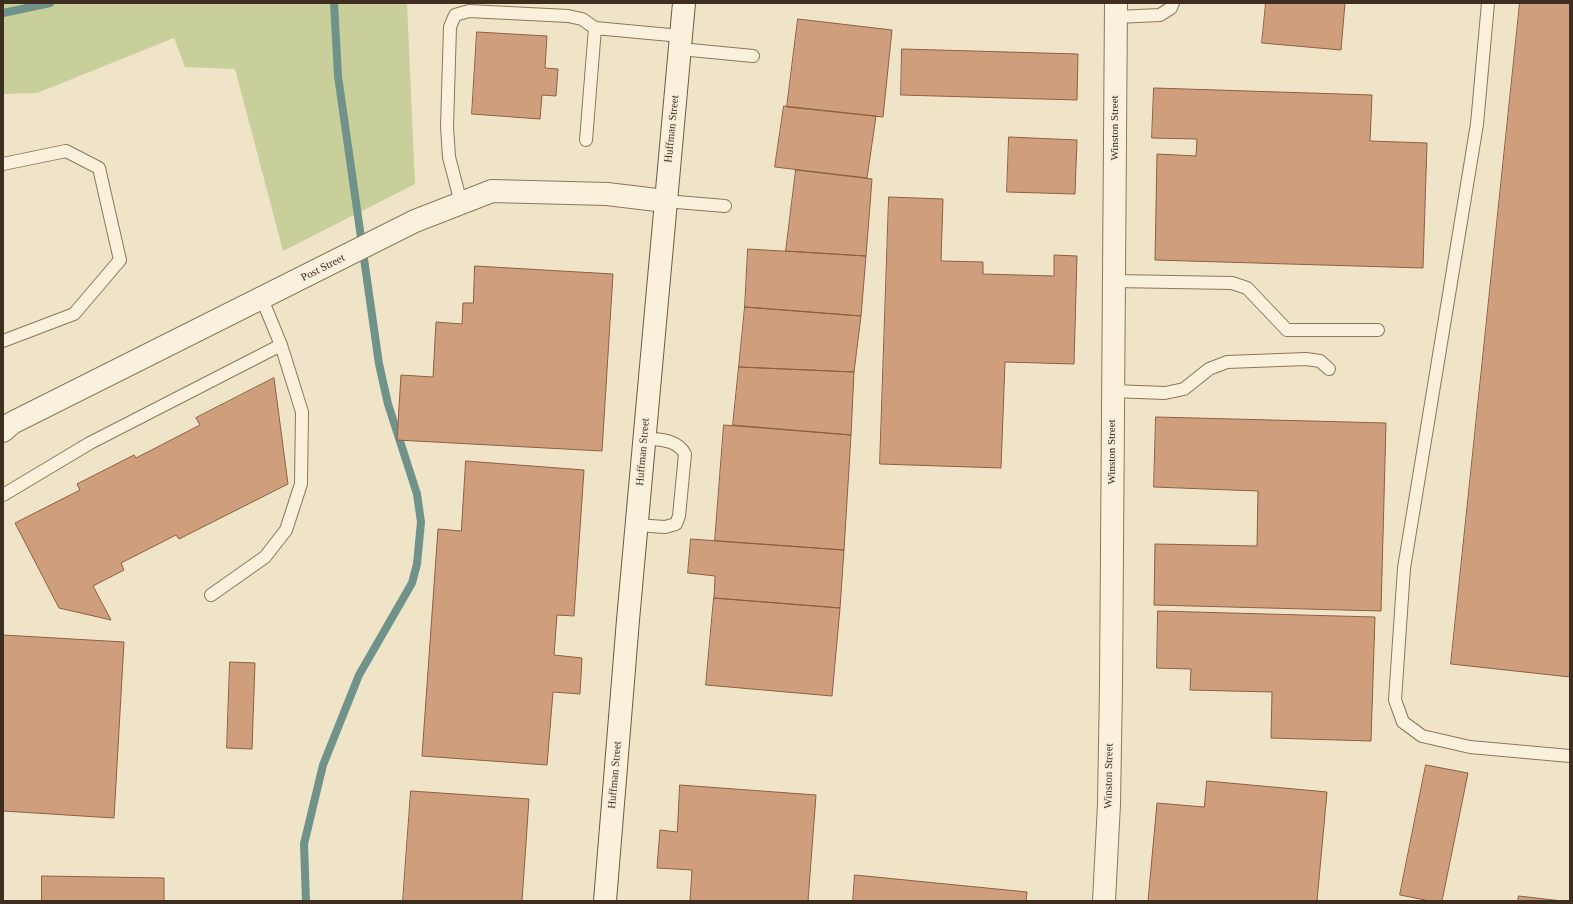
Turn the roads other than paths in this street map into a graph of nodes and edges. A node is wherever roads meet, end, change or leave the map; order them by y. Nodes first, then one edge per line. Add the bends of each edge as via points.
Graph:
1 (684, 3) edge
2 (1173, 3) edge
3 (1488, 3) edge
4 (1116, 10) edge
5 (595, 28) junction
6 (680, 43) junction
7 (753, 56) dead end
8 (586, 140) dead end
9 (3, 164) edge
10 (665, 201) junction
11 (461, 203) junction
12 (725, 206) dead end
13 (1114, 281) junction
14 (262, 299) junction
15 (1378, 330) dead end
16 (3, 341) edge
17 (281, 345) junction
18 (1329, 369) dead end
19 (1112, 391) junction
20 (3, 430) edge
21 (644, 438) junction
22 (3, 494) edge
23 (636, 525) junction
24 (211, 595) dead end
25 (1570, 756) edge
26 (605, 901) edge
27 (1104, 901) edge

1 - 6 street, Huffman Street
2 - 4 lane via 1171,8 1160,15
3 - 25 lane via 1477,124 1404,568 1395,700 1404,722 1422,736 1470,747
4 - 13 street, Winston Street
5 - 6 lane
5 - 8 lane
5 - 11 lane via 582,19 568,16 469,11 455,15 450,26 447,127 449,157
6 - 7 lane
6 - 10 street, Huffman Street
9 - 16 lane via 66,151 99,168 120,260 74,314
10 - 11 street, Post Street via 607,194 492,191
10 - 12 lane
10 - 21 street, Huffman Street
11 - 14 street, Post Street via 415,221
13 - 15 lane via 1232,283 1247,288 1287,330
13 - 19 street, Winston Street
14 - 17 lane
14 - 20 street, Post Street via 12,423
17 - 22 lane via 90,443
17 - 24 lane via 302,412 301,484 286,530 265,557
18 - 19 lane via 1320,361 1306,359 1227,362 1210,370 1184,390 1165,393
19 - 27 street, Winston Street via 1111,685
21 - 23 street, Huffman Street
21 - 23 lane via 675,443 685,454 676,524 665,527
23 - 26 street, Huffman Street

